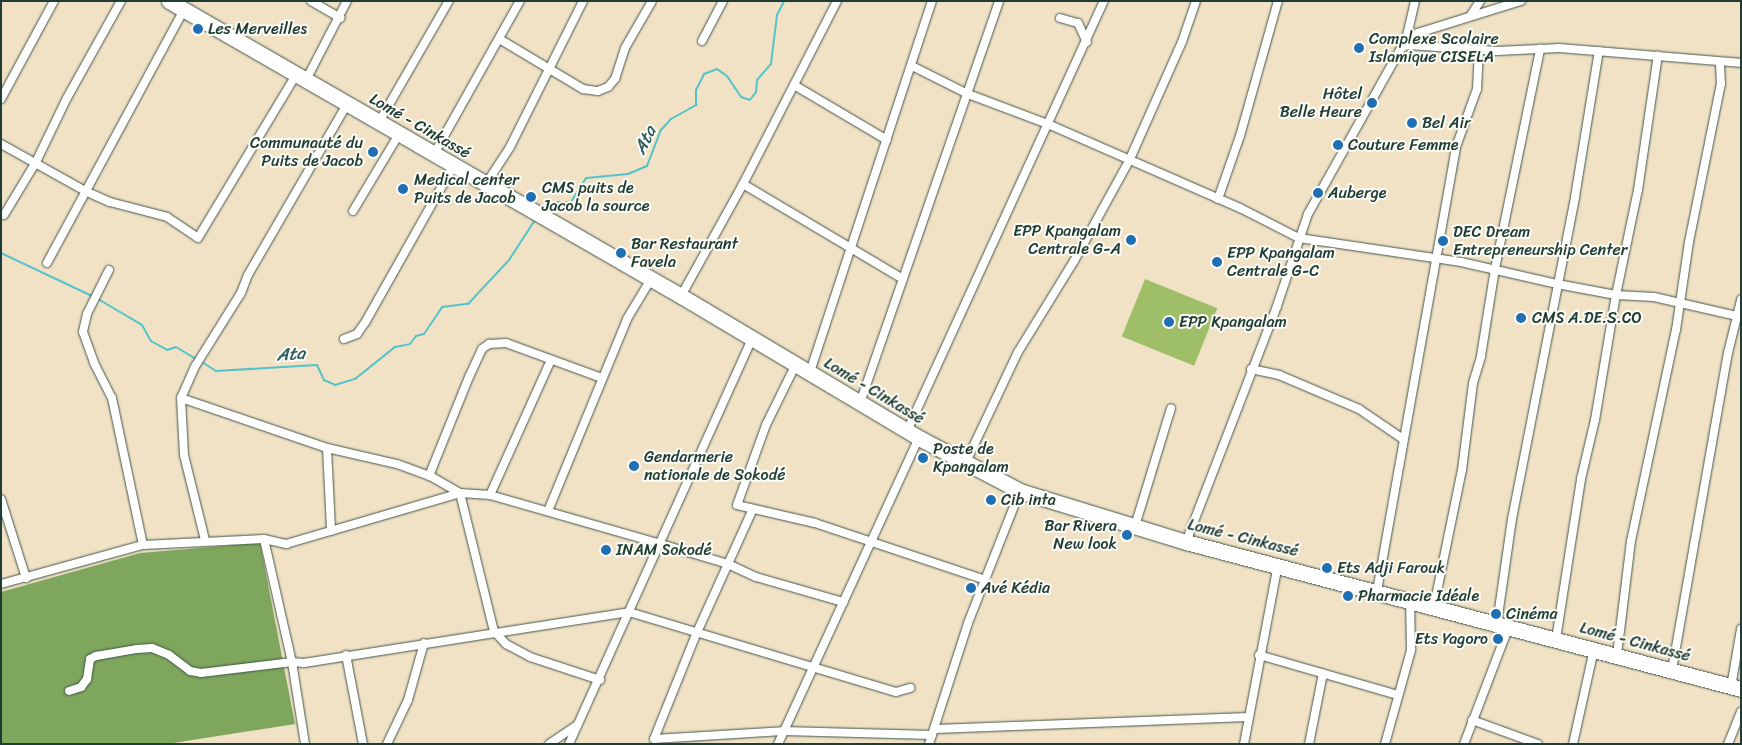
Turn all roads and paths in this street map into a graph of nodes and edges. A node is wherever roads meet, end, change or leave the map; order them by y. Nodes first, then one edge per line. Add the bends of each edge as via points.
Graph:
1 (54, 1) edge
2 (120, 1) edge
3 (169, 1) edge
4 (311, 1) edge
5 (347, 1) edge
6 (449, 1) edge
7 (520, 1) edge
8 (583, 1) edge
9 (652, 1) edge
10 (723, 1) edge
11 (837, 1) edge
12 (932, 1) edge
13 (999, 1) edge
14 (1104, 1) edge
15 (1196, 1) edge
16 (1278, 1) edge
17 (1416, 1) edge
18 (1480, 1) edge
19 (1520, 1) edge
20 (184, 10) junction
21 (1471, 15) junction
22 (340, 18) junction
23 (1060, 18) dead end
24 (501, 40) junction
25 (1406, 40) junction
26 (702, 41) dead end
27 (1087, 42) junction
28 (1400, 48) junction
29 (1540, 49) junction
30 (1479, 50) junction
31 (1599, 50) junction
32 (1658, 55) junction
33 (1720, 62) junction
34 (1741, 63) edge
35 (912, 66) junction
36 (548, 71) junction
37 (301, 78) junction
38 (794, 85) junction
39 (968, 94) junction
40 (1, 99) edge
41 (347, 104) junction
42 (379, 122) junction
43 (1050, 125) junction
44 (398, 134) junction
45 (887, 140) junction
46 (1, 144) edge
47 (434, 154) junction
48 (1128, 161) junction
49 (36, 162) junction
50 (454, 165) junction
51 (486, 184) junction
52 (743, 184) junction
53 (85, 191) junction
54 (1218, 199) junction
55 (353, 211) dead end
56 (4, 215) dead end
57 (1299, 238) junction
58 (852, 249) junction
59 (1436, 258) junction
60 (47, 263) dead end
61 (1495, 269) junction
62 (109, 270) dead end
63 (652, 279) junction
64 (902, 279) junction
65 (1557, 284) junction
66 (1616, 295) junction
67 (681, 296) junction
68 (1741, 300) edge
69 (1680, 305) junction
70 (1738, 316) edge
71 (752, 338) junction
72 (344, 339) dead end
73 (551, 360) junction
74 (796, 364) junction
75 (1251, 369) junction
76 (810, 372) junction
77 (602, 378) junction
78 (181, 398) junction
79 (860, 403) junction
80 (1171, 408) dead end
81 (913, 435) junction
82 (1402, 439) junction
83 (327, 448) junction
84 (965, 464) junction
85 (429, 476) junction
86 (1020, 491) junction
87 (460, 493) junction
88 (490, 495) junction
89 (1, 499) edge
90 (548, 511) junction
91 (752, 511) junction
92 (1135, 526) junction
93 (331, 531) junction
94 (264, 539) junction
95 (205, 540) junction
96 (1186, 542) junction
97 (869, 543) junction
98 (662, 544) junction
99 (143, 545) junction
100 (728, 564) junction
101 (1278, 564) junction
102 (26, 578) junction
103 (985, 580) junction
104 (1, 584) edge
105 (1377, 591) junction
106 (1410, 599) junction
107 (843, 602) junction
108 (1434, 606) junction
109 (629, 612) junction
110 (1503, 624) junction
111 (1741, 629) edge
112 (494, 631) junction
113 (697, 632) junction
114 (1556, 639) junction
115 (424, 643) junction
116 (1594, 649) junction
117 (1259, 655) junction
118 (1617, 655) junction
119 (346, 656) junction
120 (292, 662) junction
121 (814, 665) junction
122 (1672, 670) junction
123 (1323, 673) junction
124 (600, 680) junction
125 (910, 688) dead end
126 (1736, 688) edge
127 (69, 692) dead end
128 (1398, 695) junction
129 (1741, 712) edge
130 (1248, 717) junction
131 (1472, 720) junction
132 (576, 725) junction
133 (784, 731) junction
134 (934, 732) junction
135 (305, 744) edge
136 (363, 744) edge
137 (387, 744) edge
138 (549, 744) edge
139 (569, 744) edge
140 (778, 744) edge
141 (929, 744) edge
142 (1244, 744) edge
143 (1310, 744) edge
144 (1385, 744) edge
145 (1464, 744) edge
146 (1538, 744) edge
147 (1573, 744) edge
148 (1728, 744) edge

1 - 40 street
2 - 49 street
3 - 20 highway, Lomé - Cinkassé
4 - 22 street
5 - 22 street
6 - 42 street
7 - 24 street
8 - 36 street
9 - 36 street via 608,87 598,91 583,89
10 - 26 street
11 - 38 street
12 - 35 street
13 - 39 street
14 - 27 street
15 - 48 street via 1182,42 1159,86
16 - 54 street via 1240,136
17 - 25 street
18 - 21 street
19 - 21 street
20 - 37 highway, Lomé - Cinkassé
20 - 53 street
21 - 25 street
22 - 37 street
23 - 27 street via 1078,23
24 - 36 street
24 - 47 street
25 - 28 street
27 - 43 street
28 - 30 street via 1408,45
28 - 57 street via 1361,123 1339,153
29 - 30 street
29 - 31 street
29 - 61 street
30 - 59 street via 1480,73 1474,103 1456,147
31 - 32 street
31 - 65 street
32 - 33 street
32 - 66 street via 1638,190
33 - 34 street
33 - 69 street via 1721,84 1688,242
35 - 39 street
35 - 45 street
36 - 51 street via 510,147
37 - 41 highway, Lomé - Cinkassé
37 - 53 street via 198,238 167,217 110,202
38 - 45 street
38 - 52 street
39 - 43 street
39 - 64 street
41 - 42 highway, Lomé - Cinkassé
41 - 78 street via 196,366
42 - 44 highway, Lomé - Cinkassé
43 - 48 street
43 - 81 street
44 - 47 highway, Lomé - Cinkassé
44 - 55 street
45 - 58 street
46 - 49 street
47 - 50 highway, Lomé - Cinkassé
48 - 54 street
48 - 84 street via 1074,261 1018,352
49 - 53 street
49 - 56 street
50 - 51 highway, Lomé - Cinkassé
50 - 72 street via 366,320 357,334
51 - 63 highway, Lomé - Cinkassé
52 - 58 street
52 - 67 street
53 - 60 street
54 - 57 street
57 - 59 street
57 - 75 street
58 - 64 street
58 - 76 street
59 - 61 street
59 - 82 street via 1429,310
61 - 65 street
61 - 108 street via 1481,356 1473,384 1462,470
62 - 99 street via 86,314 83,332 112,398
63 - 67 highway, Lomé - Cinkassé
63 - 77 street via 626,319
64 - 79 street
65 - 66 street
65 - 110 street via 1515,502
66 - 69 street via 1654,297
66 - 114 street via 1595,420 1581,479
67 - 71 highway, Lomé - Cinkassé
68 - 70 street
69 - 70 street
69 - 118 street via 1631,542
70 - 122 street
71 - 74 highway, Lomé - Cinkassé
71 - 98 street
73 - 77 street
73 - 85 street via 506,343 497,342 482,349
73 - 88 street
74 - 76 highway, Lomé - Cinkassé
74 - 91 street via 766,425 737,506
75 - 82 street via 1278,375 1359,409
75 - 96 street
76 - 79 highway, Lomé - Cinkassé
77 - 90 street
78 - 83 street
78 - 95 street via 184,455
79 - 81 highway, Lomé - Cinkassé
80 - 92 street
81 - 84 highway, Lomé - Cinkassé
81 - 97 street
82 - 105 street
83 - 85 street via 397,464
83 - 93 street
84 - 86 highway, Lomé - Cinkassé
85 - 87 street
86 - 92 highway, Lomé - Cinkassé
86 - 103 street
87 - 88 street
87 - 93 street
87 - 112 street
88 - 90 street
89 - 102 street
90 - 98 street
91 - 97 street via 815,524
91 - 100 street
92 - 96 highway, Lomé - Cinkassé
93 - 94 street via 286,544
94 - 95 street
94 - 120 street
95 - 99 street
96 - 101 highway, Lomé - Cinkassé
97 - 103 street
97 - 107 street
98 - 100 street
98 - 109 street
99 - 102 street
100 - 107 street via 756,577
100 - 113 street
101 - 105 highway, Lomé - Cinkassé
101 - 117 street
102 - 104 street
103 - 134 street
105 - 106 highway, Lomé - Cinkassé
106 - 108 highway, Lomé - Cinkassé
106 - 128 street via 1410,650
107 - 121 street
108 - 110 highway, Lomé - Cinkassé
109 - 112 street
109 - 113 street
109 - 124 street
110 - 114 highway, Lomé - Cinkassé
110 - 131 street
111 - 126 street
112 - 115 street
112 - 124 street via 506,644 530,657
113 - 121 street
113 - 133 street via 654,739
114 - 116 highway, Lomé - Cinkassé
115 - 119 street
115 - 137 street via 408,700
116 - 118 highway, Lomé - Cinkassé
116 - 147 street
117 - 123 street
117 - 130 street
118 - 122 highway, Lomé - Cinkassé
119 - 120 street
119 - 136 street
120 - 127 street via 201,673 190,671 170,655 152,648 137,649 96,656 90,660 87,679 81,688
120 - 135 street
121 - 125 street via 896,692
121 - 133 street
122 - 126 highway, Lomé - Cinkassé
123 - 128 street
123 - 143 street
124 - 132 street
128 - 144 street
129 - 148 street
130 - 134 street
130 - 142 street
131 - 145 street
131 - 146 street
132 - 138 street
132 - 139 street
133 - 134 street
133 - 140 street
134 - 141 street

